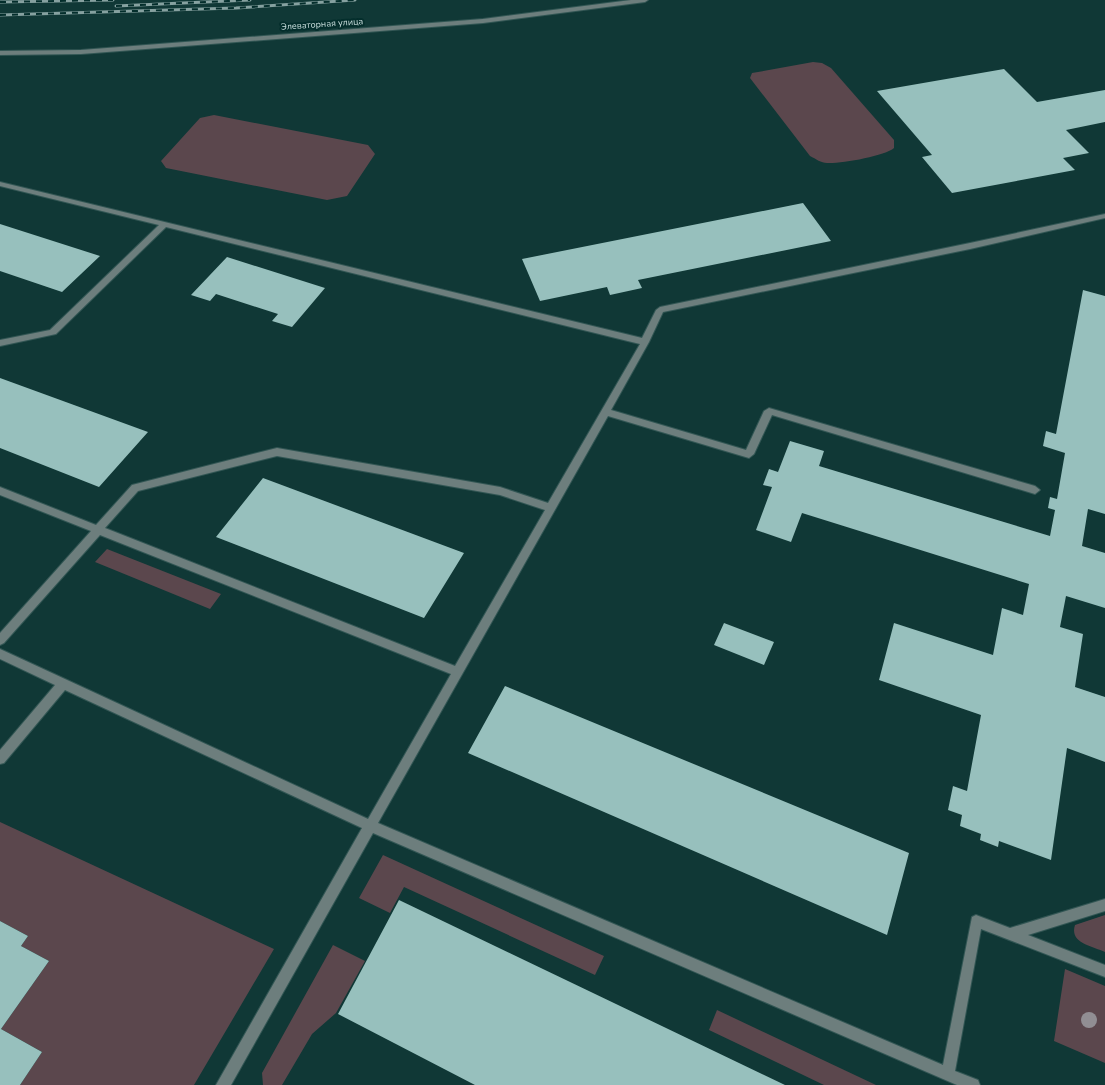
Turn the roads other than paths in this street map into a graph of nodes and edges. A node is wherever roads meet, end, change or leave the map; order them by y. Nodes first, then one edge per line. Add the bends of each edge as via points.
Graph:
1 (645, 0) edge
2 (0, 53) edge
3 (0, 184) edge
4 (1105, 216) edge
5 (164, 225) junction
6 (645, 342) junction
7 (0, 343) edge
8 (606, 412) junction
9 (1035, 490) dead end
10 (0, 491) edge
11 (551, 508) junction
12 (98, 530) junction
13 (0, 640) edge
14 (0, 654) edge
15 (458, 672) junction
16 (63, 684) junction
17 (0, 759) edge
18 (370, 826) junction
19 (1105, 905) edge
20 (1011, 934) junction
21 (1105, 971) edge
22 (948, 1074) junction
23 (223, 1085) edge
24 (973, 1085) edge

1 - 2 street, Элеваторная улица via 483,21 81,52
3 - 5 street
4 - 6 street via 660,310
5 - 6 street
5 - 7 street via 53,332
6 - 8 street
8 - 9 street via 749,454 769,411
8 - 11 street
10 - 12 street
11 - 12 street via 500,491 277,452 135,488
11 - 15 street
12 - 13 street
12 - 15 street
14 - 16 street
15 - 18 street
16 - 17 street
16 - 18 street
18 - 22 street
18 - 23 street
19 - 20 street
20 - 21 street
20 - 22 street via 976,921
22 - 24 street

